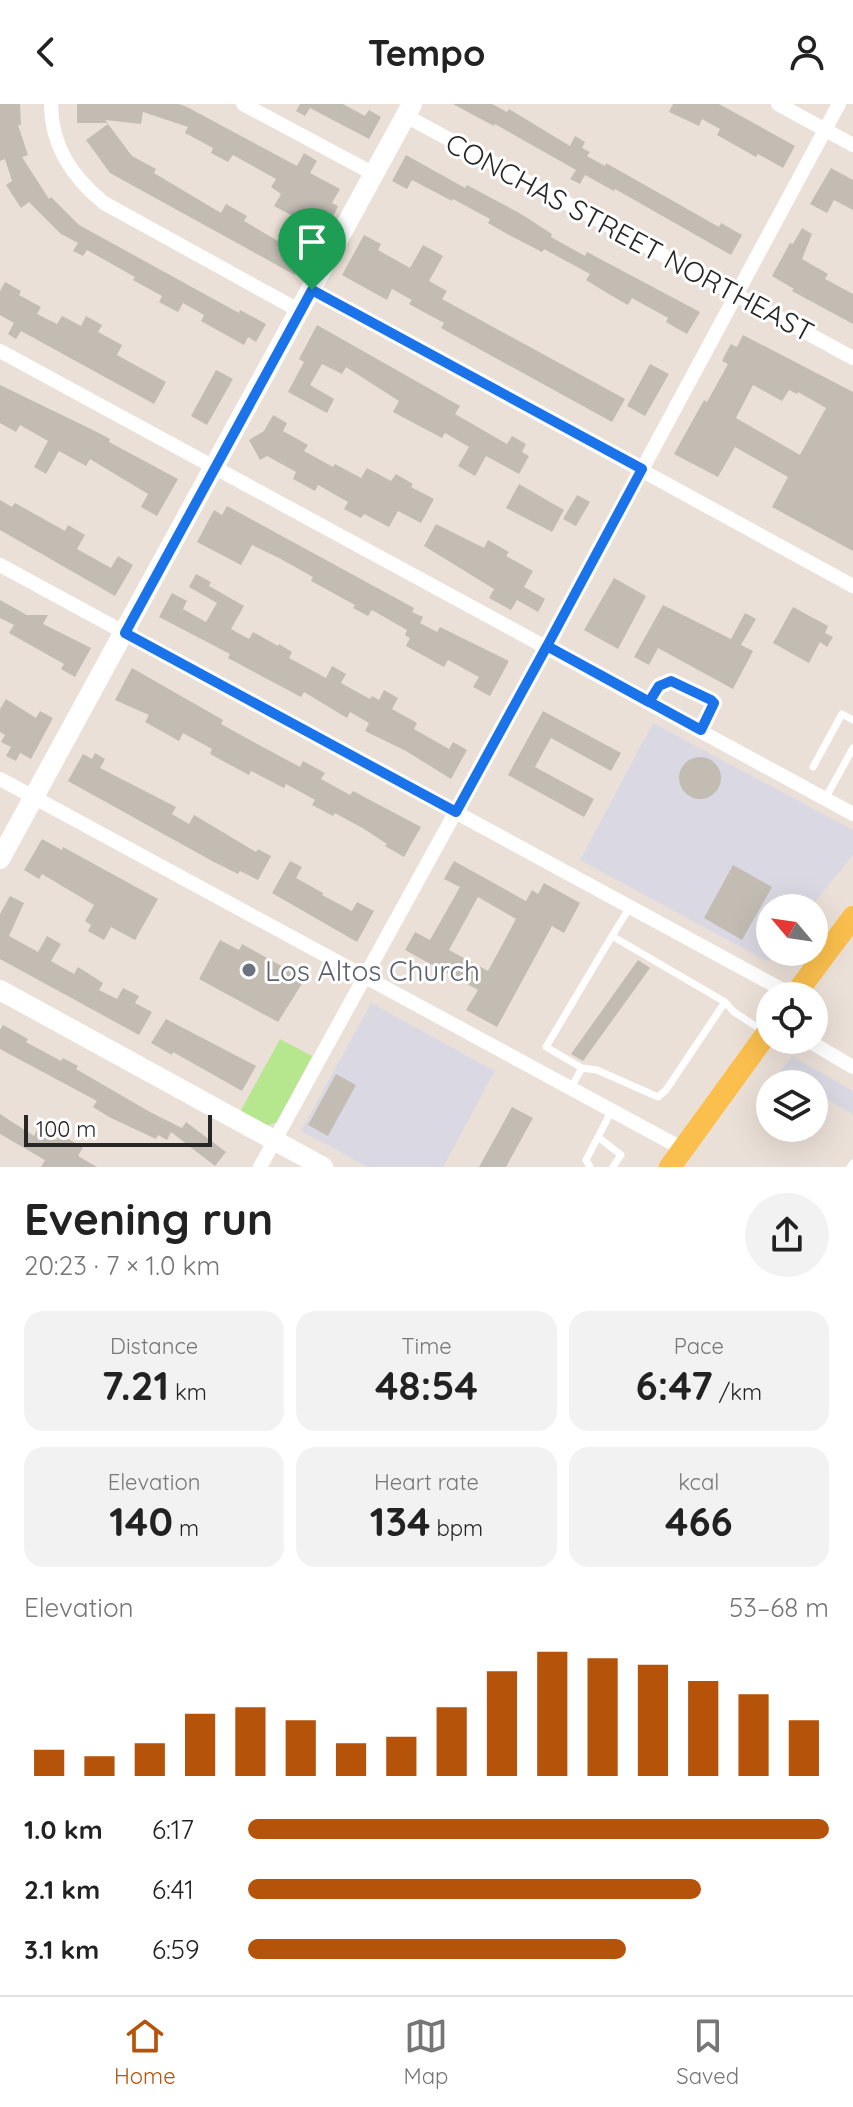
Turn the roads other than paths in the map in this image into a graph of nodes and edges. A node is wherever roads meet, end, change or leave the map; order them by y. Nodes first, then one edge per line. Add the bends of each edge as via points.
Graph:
1 (51, 104) edge
2 (243, 104) edge
3 (778, 104) edge
4 (839, 104) edge
5 (409, 110) edge
6 (825, 129) junction
7 (853, 145) edge
8 (374, 174) junction
9 (312, 290) junction
10 (737, 294) junction
11 (300, 311) junction
12 (0, 351) edge
13 (853, 358) edge
14 (215, 467) junction
15 (642, 469) junction
16 (0, 565) edge
17 (853, 586) edge
18 (125, 633) junction
19 (547, 646) junction
20 (649, 702) junction
21 (853, 720) edge
22 (701, 730) junction
23 (853, 748) edge
24 (813, 767) dead end
25 (0, 779) edge
26 (33, 797) junction
27 (825, 799) junction
28 (456, 812) junction
29 (853, 814) edge
30 (0, 859) edge
31 (630, 906) junction
32 (853, 917) edge
33 (612, 936) junction
34 (366, 977) junction
35 (768, 982) edge
36 (804, 982) edge
37 (0, 990) edge
38 (725, 1002) junction
39 (756, 1024) edge
40 (756, 1048) edge
41 (828, 1052) edge
42 (853, 1067) edge
43 (582, 1068) junction
44 (571, 1088) junction
45 (612, 1110) junction
46 (598, 1137) junction
47 (275, 1141) junction
48 (676, 1158) edge
49 (260, 1167) edge
50 (323, 1167) edge
51 (590, 1167) edge
52 (613, 1167) edge

1 - 11 street via 63,159 89,191
2 - 8 street
3 - 6 street
4 - 6 street
5 - 8 street
5 - 10 street, CONCHAS STREET NORTHEAST
6 - 7 street
6 - 10 street
8 - 9 street
9 - 11 street
9 - 15 street
10 - 13 street, CONCHAS STREET NORTHEAST
10 - 15 street
11 - 14 street
12 - 14 street
14 - 18 street
14 - 19 street
15 - 17 street
15 - 19 street
16 - 18 street
18 - 26 street
18 - 28 street
19 - 20 street
19 - 28 street
20 - 22 street
20 - 22 lane via 659,686 671,681 711,700 713,708
21 - 24 lane via 842,714
22 - 27 street
23 - 27 lane
25 - 26 street
26 - 30 street
26 - 34 street
27 - 29 street
28 - 31 street
28 - 34 street
31 - 33 lane
31 - 35 street
32 - 36 main road
33 - 38 lane
33 - 43 lane via 546,1047
34 - 44 street
34 - 47 street
37 - 47 street
38 - 39 lane
38 - 43 lane via 658,1097
40 - 48 main road
41 - 42 street
43 - 44 lane
44 - 45 street
45 - 46 lane
45 - 48 street
46 - 51 lane via 586,1160
46 - 52 lane via 621,1155
47 - 49 street
47 - 50 street

